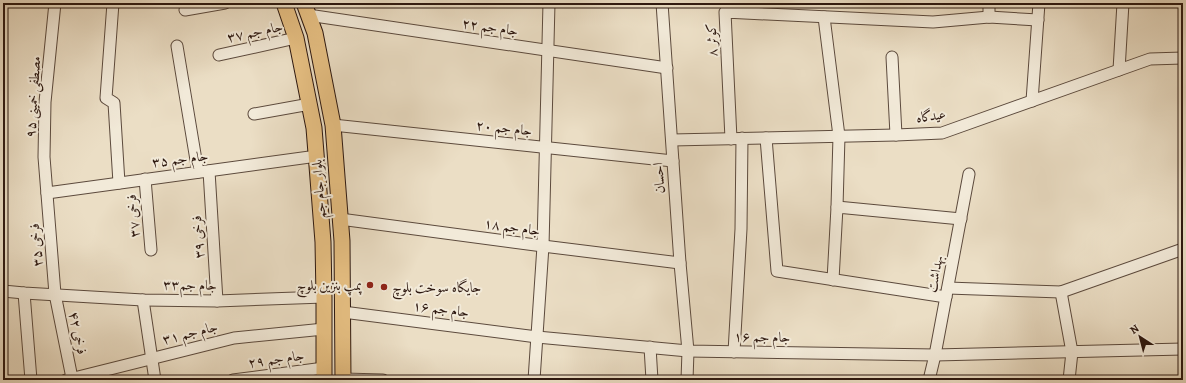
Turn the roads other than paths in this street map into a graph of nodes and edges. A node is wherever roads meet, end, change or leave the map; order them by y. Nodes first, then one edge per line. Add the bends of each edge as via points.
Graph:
1 (55, 3) edge
2 (113, 3) edge
3 (225, 3) edge
4 (284, 3) edge
5 (549, 3) edge
6 (662, 3) edge
7 (989, 3) edge
8 (1039, 3) edge
9 (1123, 3) edge
10 (306, 9) edge
11 (185, 10) dead end
12 (824, 17) junction
13 (990, 17) junction
14 (1038, 20) junction
15 (296, 38) junction
16 (177, 46) dead end
17 (548, 50) junction
18 (219, 55) dead end
19 (892, 57) dead end
20 (1183, 58) edge
21 (667, 68) junction
22 (1119, 70) junction
23 (1032, 101) junction
24 (310, 104) junction
25 (254, 114) dead end
26 (333, 125) junction
27 (314, 128) junction
28 (896, 135) junction
29 (839, 136) junction
30 (737, 138) junction
31 (766, 138) junction
32 (672, 140) junction
33 (546, 147) junction
34 (317, 156) junction
35 (672, 161) junction
36 (203, 172) junction
37 (969, 174) dead end
38 (145, 179) junction
39 (119, 183) junction
40 (47, 193) junction
41 (837, 207) junction
42 (340, 219) junction
43 (961, 219) junction
44 (543, 246) junction
45 (1183, 249) edge
46 (151, 250) dead end
47 (680, 263) junction
48 (833, 280) junction
49 (3, 291) edge
50 (1061, 292) junction
51 (24, 293) junction
52 (947, 293) junction
53 (55, 294) junction
54 (324, 297) junction
55 (143, 300) junction
56 (217, 301) junction
57 (343, 312) junction
58 (324, 329) junction
59 (537, 337) junction
60 (650, 347) junction
61 (1183, 349) edge
62 (688, 351) junction
63 (734, 352) junction
64 (1072, 352) junction
65 (935, 355) junction
66 (152, 358) junction
67 (324, 374) edge
68 (69, 379) edge
69 (343, 379) edge
70 (31, 380) edge
71 (155, 380) edge
72 (233, 380) edge
73 (382, 380) edge
74 (534, 380) edge
75 (652, 380) edge
76 (687, 380) edge
77 (929, 380) edge
78 (1069, 380) edge

1 - 40 street, مصطفی خمینی ۹۵ via 45,102 44,158
2 - 39 street via 106,98 114,103
3 - 11 street
4 - 15 main road, بلوار جام جم
5 - 17 street
6 - 21 street, احسان
7 - 13 street
8 - 14 street
9 - 22 street
10 - 17 street, جام جم ۲۲
10 - 26 main road, بلوار جام جم via 314,33
12 - 13 street, کوثر ۸ via 933,22
12 - 29 street
12 - 30 street, کوثر ۸ via 725,12
13 - 14 street, کوثر ۸
14 - 23 street
15 - 18 street, جام جم ۳۷
15 - 24 main road, بلوار جام جم
16 - 36 street, فرخی ۳۹
17 - 21 street, جام جم ۲۲
17 - 33 street
19 - 28 street
20 - 22 street, عیدگاه via 1150,59
21 - 32 street, احسان
22 - 23 street, عیدگاه
23 - 28 street, عیدگاه via 942,132
24 - 25 street
24 - 27 main road, بلوار جام جم
26 - 27 main road
26 - 33 street, جام جم ۲۰
26 - 42 main road, بلوار جام جم
27 - 34 main road, بلوار جام جم
28 - 29 street, عیدگاه
29 - 31 street, عیدگاه
29 - 41 street
30 - 31 street, عیدگاه
30 - 32 street, عیدگاه
30 - 63 street via 741,229
31 - 48 street via 777,271
32 - 35 street, احسان
33 - 35 street, جام جم ۲۰
33 - 44 street
34 - 36 street, جام جم ۳۵
34 - 54 main road, بلوار جام جم
35 - 47 street, احسان
36 - 38 street, جام جم ۳۵
36 - 56 street, فرخی ۳۹
37 - 43 street, بهداشت
38 - 39 street, جام جم ۳۵
38 - 46 street, فرخی ۳۷
39 - 40 street, جام جم ۳۵
40 - 53 street, فرخی ۳۵
41 - 43 street
41 - 48 street
42 - 44 street, جام جم ۱۸
42 - 57 main road, بلوار جام جم
43 - 52 street, بهداشت
44 - 47 street, جام جم ۱۸
44 - 59 street
45 - 50 street
47 - 62 street, احسان
48 - 52 street
49 - 51 street, جام جم۳۳
50 - 52 street
50 - 64 street
51 - 53 street, جام جم۳۳
51 - 70 street
52 - 65 street, بهداشت
53 - 55 street, جام جم۳۳
53 - 68 street, فرخی ۴۲
54 - 56 street, جام جم۳۳
54 - 58 main road, بلوار جام جم
55 - 56 street, جام جم۳۳
55 - 66 street
57 - 59 street, جام جم ۱۶
57 - 69 main road, بلوار جام جم
58 - 66 street, جام جم ۳۱ via 234,338
58 - 67 main road, بلوار جام جم
59 - 60 street, جام جم ۱۶
59 - 74 street
60 - 62 street, جام جم ۱۶
60 - 75 street
61 - 64 street, جام جم ۱۶
62 - 63 street, جام جم ۱۶
62 - 76 street, احسان
63 - 65 street, جام جم ۱۶
64 - 65 street, جام جم ۱۶
64 - 78 street
65 - 77 street, بهداشت
66 - 68 street, جام جم ۳۱
66 - 71 street
67 - 72 street, جام جم ۲۹
69 - 73 street

